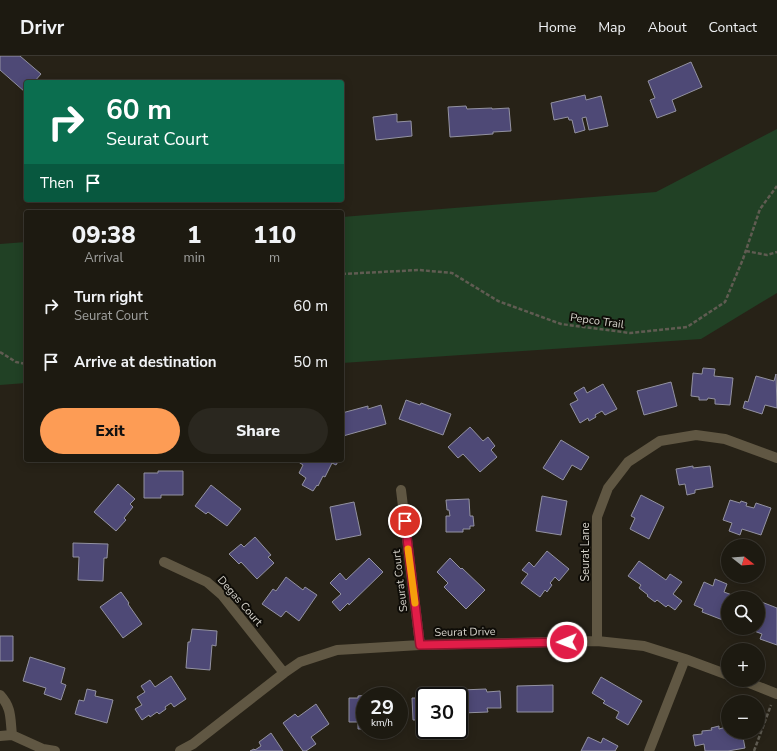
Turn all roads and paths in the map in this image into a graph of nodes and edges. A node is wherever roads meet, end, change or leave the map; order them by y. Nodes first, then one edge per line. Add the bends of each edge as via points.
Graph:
1 (777, 186) edge
2 (746, 251) junction
3 (777, 252) edge
4 (344, 274) edge
5 (0, 352) edge
6 (24, 364) edge
7 (777, 458) edge
8 (401, 490) dead end
9 (164, 562) dead end
10 (597, 641) junction
11 (420, 645) junction
12 (685, 659) junction
13 (721, 672) edge
14 (284, 673) junction
15 (760, 687) edge
16 (776, 693) edge
17 (0, 695) edge
18 (12, 735) junction
19 (0, 736) edge
20 (55, 751) edge
21 (180, 751) edge
22 (649, 751) edge
23 (754, 751) edge

1 - 2 path, Pepco Trail via 760,209
2 - 3 path via 767,255
2 - 4 path, Pepco Trail via 725,302 687,327 630,333 561,324 498,301 452,273 419,270
5 - 6 path via 16,362
7 - 10 street, Seurat Lane via 725,439 696,435 660,441 628,462 608,488 597,517
8 - 11 street, Seurat Court
9 - 14 street, Degas Court via 206,582 222,595
10 - 11 street, Seurat Drive
10 - 12 street, Seurat Drive via 644,646
11 - 14 street, Seurat Drive via 336,650 300,662
12 - 13 street, Seurat Drive
12 - 22 street
14 - 21 street, Seurat Drive via 193,744
15 - 16 street
16 - 23 path
17 - 18 street via 8,703
18 - 19 street
18 - 20 street via 43,749

